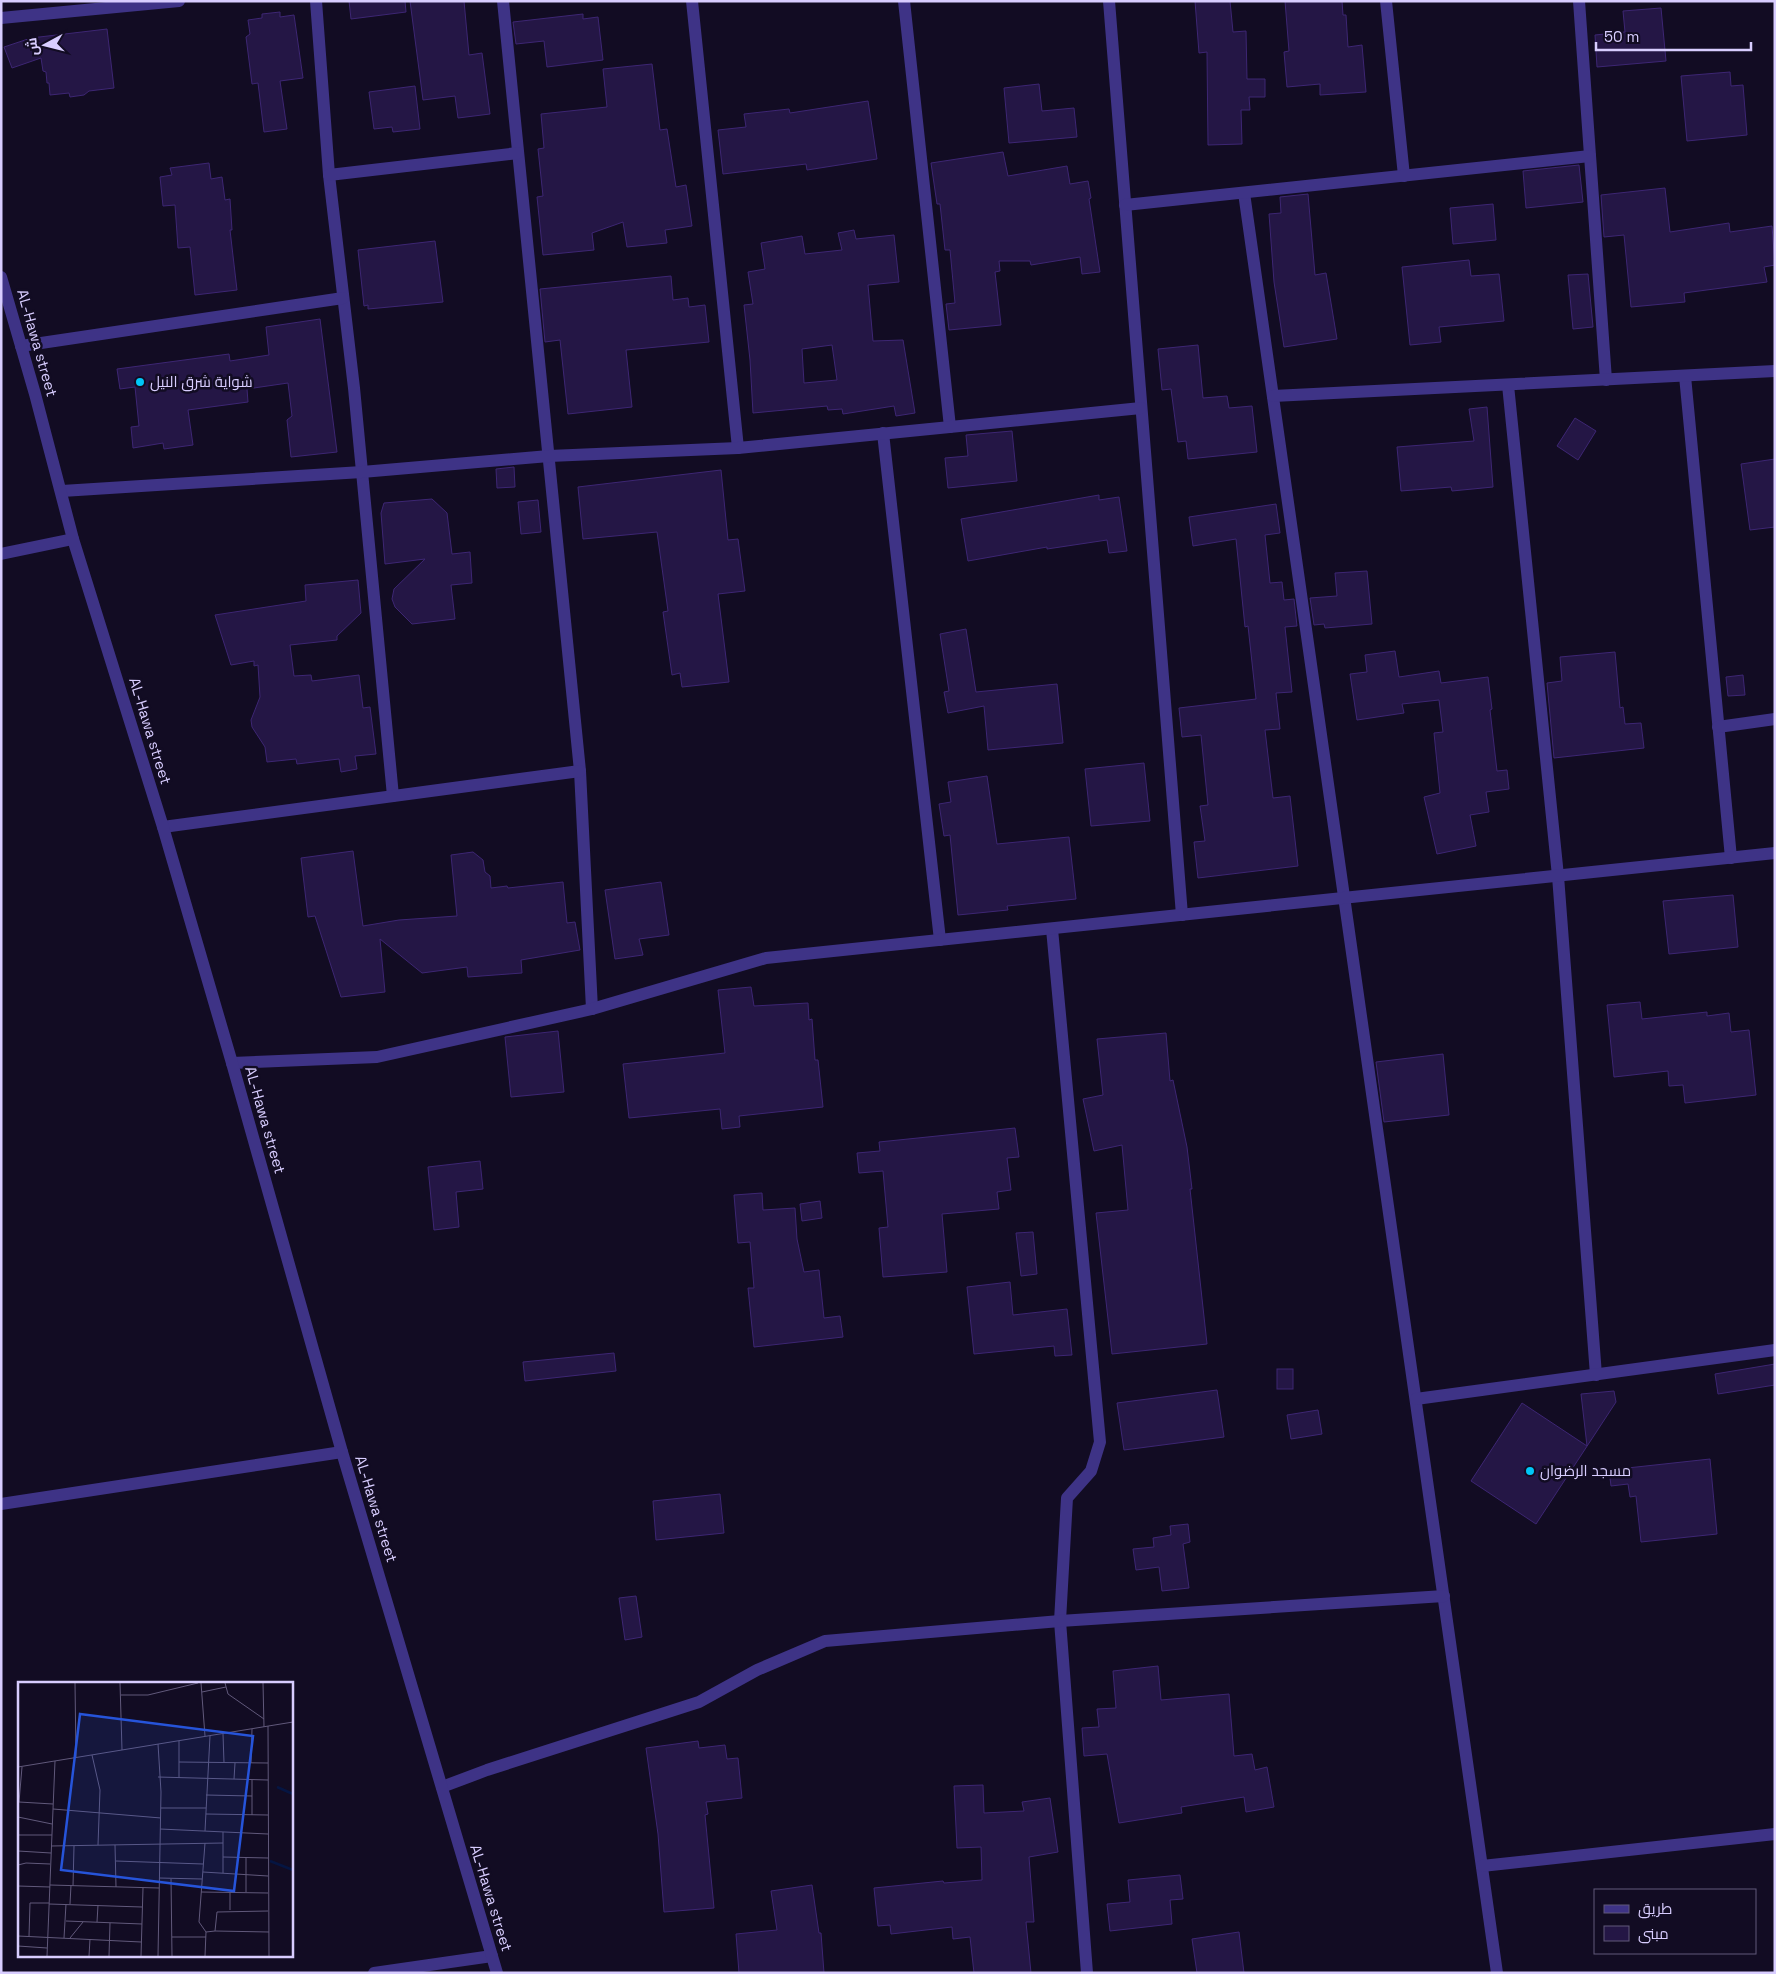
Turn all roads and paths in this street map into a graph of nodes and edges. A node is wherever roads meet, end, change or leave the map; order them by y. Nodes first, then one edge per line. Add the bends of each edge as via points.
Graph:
1 (179, 1) edge
2 (316, 1) edge
3 (503, 1) edge
4 (692, 1) edge
5 (904, 1) edge
6 (1109, 1) edge
7 (1386, 1) edge
8 (1579, 1) edge
9 (1, 18) edge
10 (518, 153) junction
11 (1590, 156) junction
12 (329, 175) junction
13 (1404, 176) junction
14 (1244, 193) junction
15 (1125, 205) junction
16 (1, 277) edge
17 (344, 298) junction
18 (21, 346) junction
19 (1775, 371) edge
20 (1685, 376) junction
21 (1606, 380) junction
22 (1508, 384) junction
23 (1273, 396) junction
24 (1141, 408) junction
25 (950, 427) junction
26 (883, 433) junction
27 (738, 448) junction
28 (549, 456) junction
29 (362, 472) junction
30 (62, 491) junction
31 (74, 539) junction
32 (1, 554) edge
33 (1775, 719) edge
34 (1718, 727) junction
35 (580, 771) junction
36 (393, 796) junction
37 (162, 827) junction
38 (1775, 853) edge
39 (1731, 858) junction
40 (1558, 876) junction
41 (1344, 898) junction
42 (1182, 915) junction
43 (1052, 928) junction
44 (940, 940) junction
45 (592, 1009) junction
46 (232, 1064) junction
47 (1775, 1350) edge
48 (1596, 1375) junction
49 (1416, 1398) junction
50 (342, 1452) junction
51 (1, 1504) edge
52 (1444, 1596) junction
53 (1060, 1620) junction
54 (442, 1787) junction
55 (1775, 1834) edge
56 (1482, 1866) junction
57 (492, 1956) junction
58 (374, 1973) edge
59 (497, 1973) edge
60 (1087, 1973) edge
61 (1497, 1973) edge

1 - 9 street
2 - 12 street
3 - 10 street
4 - 27 street
5 - 25 street
6 - 15 street
7 - 13 street
8 - 11 street
10 - 12 street
10 - 28 street
11 - 13 street
11 - 21 street
12 - 17 street
13 - 14 street
14 - 15 street
14 - 23 street
15 - 24 street
16 - 18 street, AL-Hawa street
17 - 18 street
17 - 29 street
18 - 30 street, AL-Hawa street
19 - 20 street
20 - 21 street
20 - 34 street
21 - 22 street
22 - 23 street
22 - 40 street
23 - 41 street
24 - 25 street
24 - 42 street
25 - 26 street
26 - 27 street
26 - 44 street
27 - 28 street
28 - 29 street
28 - 35 street
29 - 30 street
29 - 36 street
30 - 31 street, AL-Hawa street
31 - 32 street
31 - 37 street, AL-Hawa street
33 - 34 street
34 - 39 street
35 - 36 street
35 - 45 street
36 - 37 street
37 - 46 street, AL-Hawa street
38 - 39 street
39 - 40 street
40 - 41 street
40 - 48 street
41 - 42 street
41 - 49 street
42 - 43 street
43 - 44 street
43 - 53 street via 1100,1442 1091,1471 1067,1498
44 - 45 street via 766,958
45 - 46 street via 377,1057
46 - 50 street, AL-Hawa street
47 - 48 street
48 - 49 street
49 - 52 street
50 - 51 street
50 - 54 street, AL-Hawa street
52 - 53 street
52 - 56 street
53 - 54 street via 825,1641 757,1670 699,1702
53 - 60 street
54 - 57 street, AL-Hawa street
55 - 56 street
56 - 61 street
57 - 58 street
57 - 59 street, AL-Hawa street

